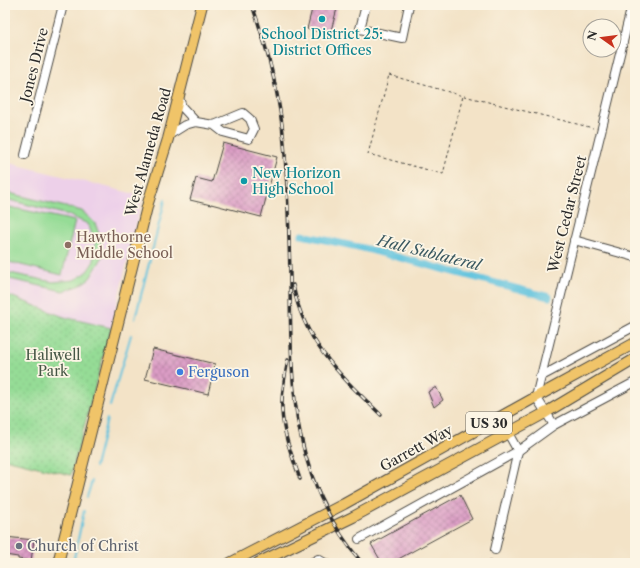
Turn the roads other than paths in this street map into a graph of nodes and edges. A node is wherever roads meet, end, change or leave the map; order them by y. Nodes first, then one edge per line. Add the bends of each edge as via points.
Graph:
1 (63, 5) edge
2 (202, 5) edge
3 (366, 5) edge
4 (409, 5) edge
5 (632, 5) edge
6 (179, 98) junction
7 (196, 122) junction
8 (214, 125) dead end
9 (169, 135) junction
10 (25, 155) dead end
11 (574, 240) junction
12 (635, 257) edge
13 (635, 326) edge
14 (635, 343) edge
15 (635, 359) edge
16 (540, 377) junction
17 (635, 382) edge
18 (536, 397) junction
19 (545, 413) junction
20 (554, 425) junction
21 (508, 433) junction
22 (518, 451) junction
23 (359, 539) dead end
24 (495, 550) dead end
25 (58, 563) edge
26 (230, 563) edge
27 (258, 563) edge
28 (311, 563) edge
29 (325, 563) edge

1 - 10 street, Jones Drive
2 - 6 main road, West Alameda Road
3 - 4 street via 360,29 402,38
5 - 11 street, West Cedar Street
6 - 7 street via 182,108
6 - 9 main road, West Alameda Road
7 - 8 street
7 - 9 street via 185,125
9 - 25 main road, West Alameda Road via 148,203
11 - 12 street
11 - 16 street, West Cedar Street
13 - 16 street
14 - 18 main road, Garrett Way / US 30
15 - 19 main road, US 30
16 - 18 street, West Cedar Street
17 - 20 street
18 - 19 street
18 - 26 main road, Garrett Way / US 30 via 344,504
19 - 20 street
19 - 21 main road, US 30
20 - 22 street
21 - 22 street
21 - 27 main road, US 30 via 353,517
22 - 23 street
22 - 24 street
28 - 29 street via 318,559

